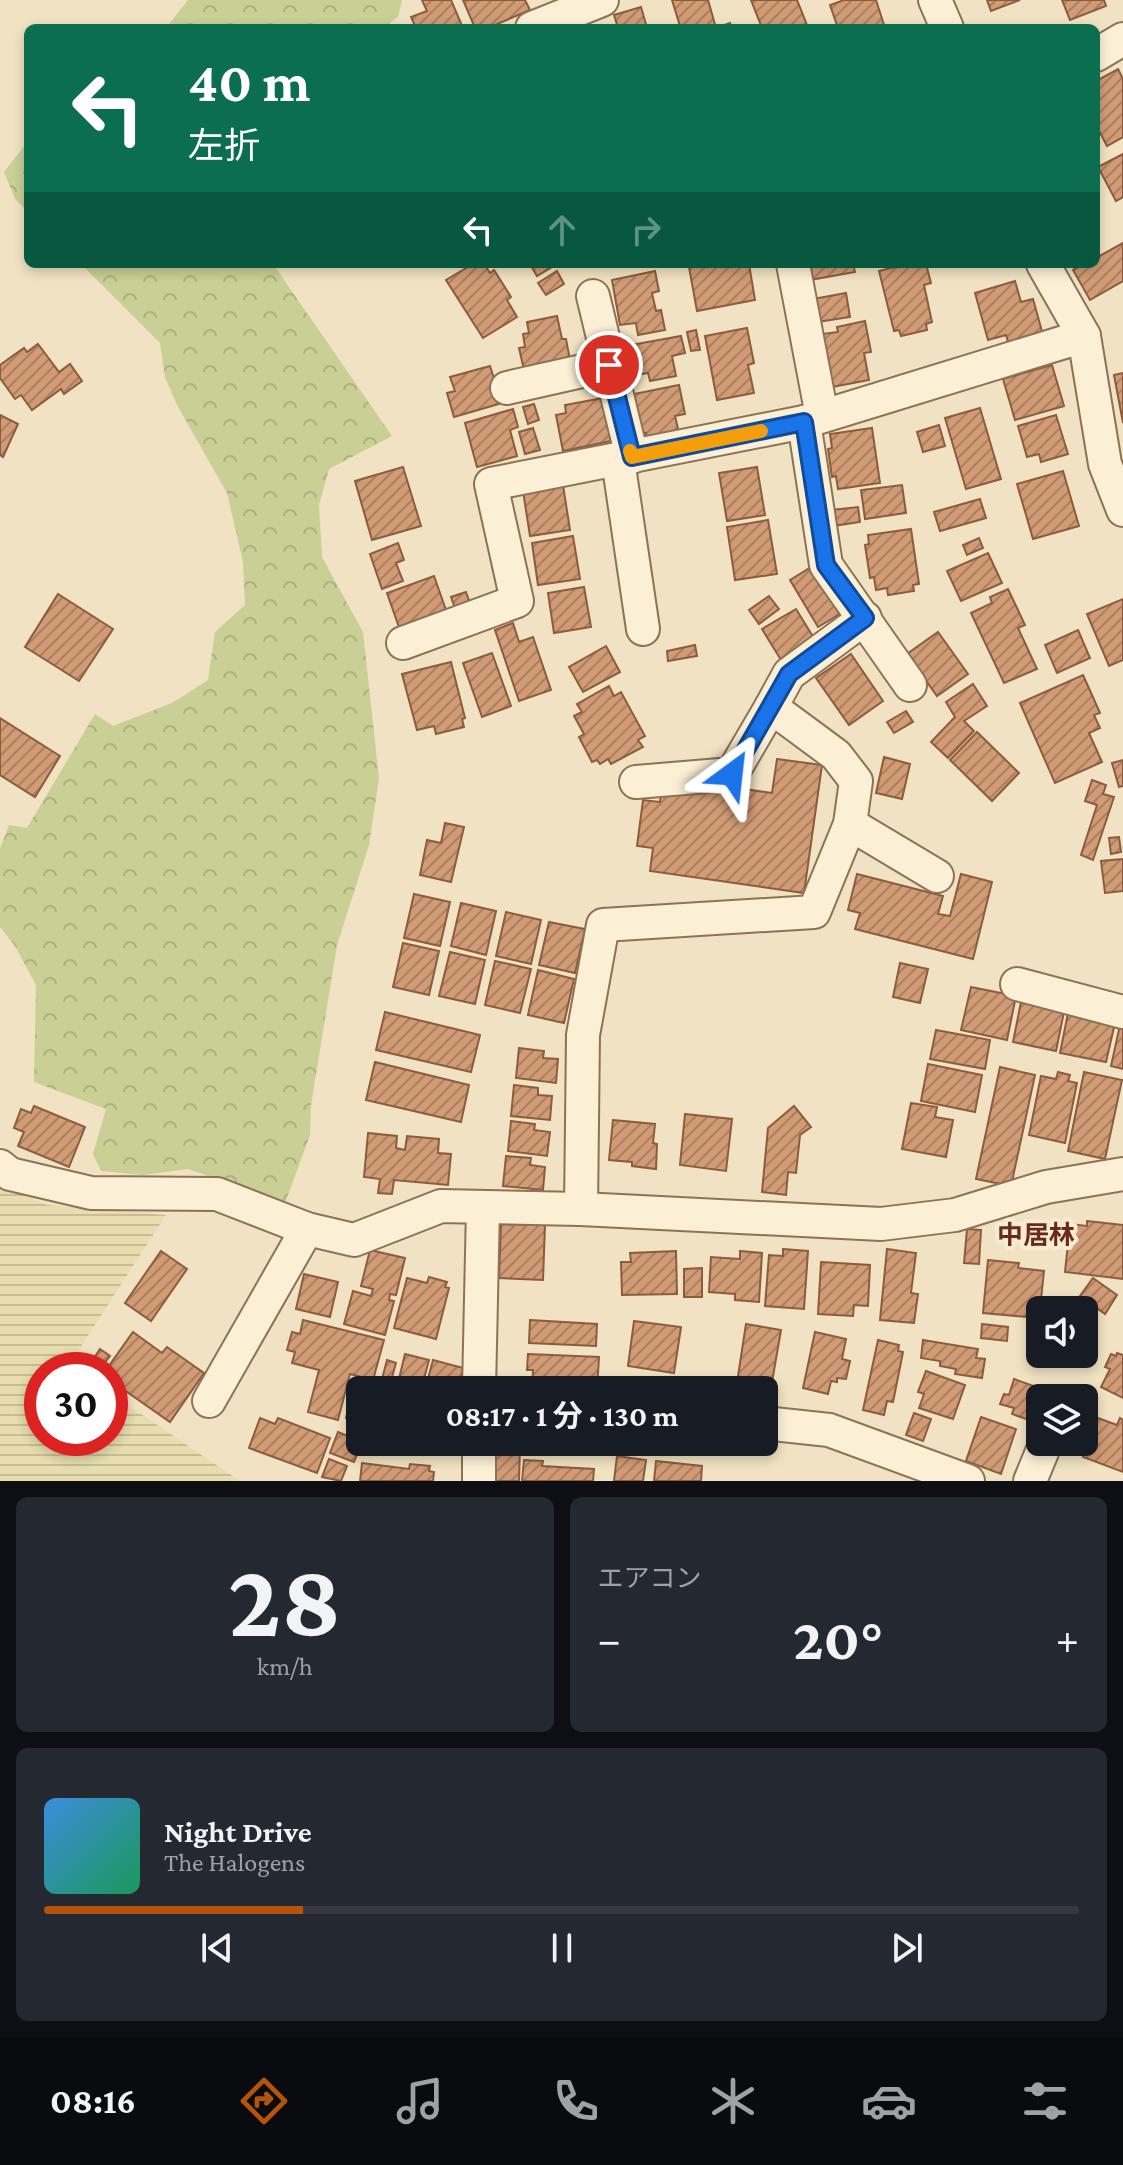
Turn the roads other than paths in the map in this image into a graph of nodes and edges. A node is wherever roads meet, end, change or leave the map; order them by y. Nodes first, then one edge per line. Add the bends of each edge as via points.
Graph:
1 (602, 0) edge
2 (935, 0) edge
3 (542, 24) edge
4 (945, 24) edge
5 (1123, 39) edge
6 (1100, 53) edge
7 (794, 268) edge
8 (1045, 268) edge
9 (593, 296) dead end
10 (1084, 336) junction
11 (609, 365) junction
12 (507, 388) dead end
13 (813, 419) junction
14 (625, 458) junction
15 (1122, 504) edge
16 (865, 618) junction
17 (643, 629) dead end
18 (403, 643) dead end
19 (910, 685) dead end
20 (771, 707) junction
21 (636, 782) dead end
22 (850, 824) junction
23 (937, 876) dead end
24 (1017, 984) dead end
25 (1123, 1012) edge
26 (0, 1166) edge
27 (1123, 1174) edge
28 (483, 1208) junction
29 (581, 1209) junction
30 (307, 1229) junction
31 (479, 1376) edge
32 (209, 1401) dead end
33 (778, 1425) edge
34 (479, 1456) edge
35 (1040, 1456) edge
36 (479, 1481) edge
37 (968, 1481) edge
38 (1030, 1481) edge

1 - 3 street
2 - 4 street
5 - 6 street
7 - 13 street
8 - 10 street
9 - 11 street
10 - 13 street
10 - 15 street via 1105,464
11 - 12 street
11 - 14 street
13 - 14 street
13 - 16 street via 826,565
14 - 17 street
14 - 18 street via 491,484 517,601
16 - 19 street
16 - 20 street via 789,674
20 - 21 street via 732,774
20 - 22 street via 836,755 856,781
22 - 23 street
22 - 29 street via 814,912 603,925 583,1035
24 - 25 street
26 - 30 street via 10,1174 91,1193 217,1194
27 - 29 street via 1046,1187 955,1215 881,1224
28 - 29 street
28 - 30 street via 441,1206 354,1240
28 - 31 street
30 - 32 street
33 - 37 street via 829,1430
34 - 36 street
35 - 38 street

